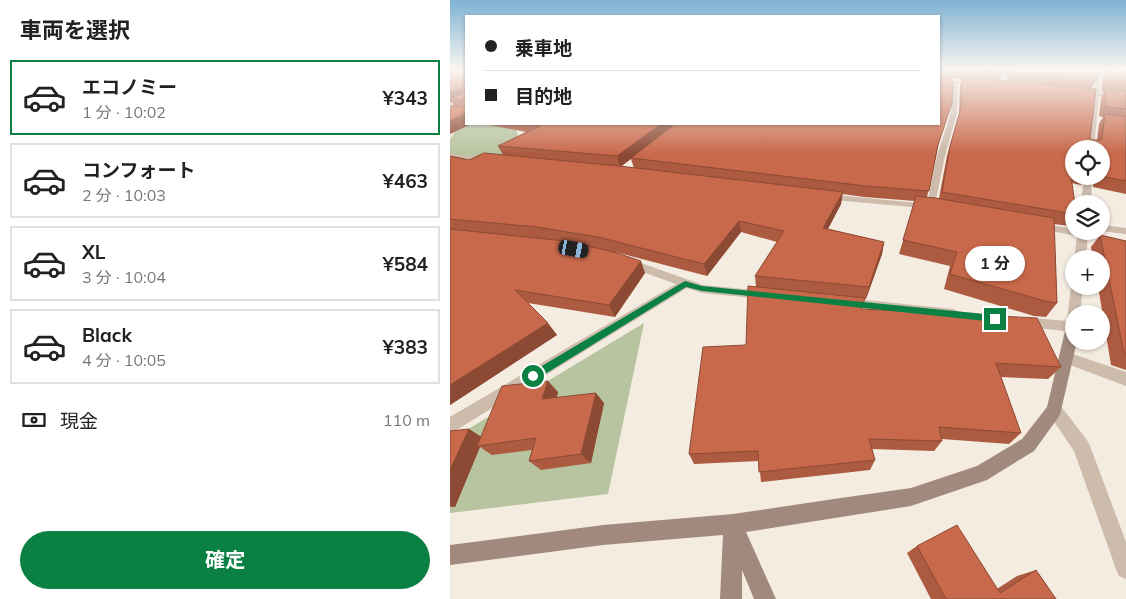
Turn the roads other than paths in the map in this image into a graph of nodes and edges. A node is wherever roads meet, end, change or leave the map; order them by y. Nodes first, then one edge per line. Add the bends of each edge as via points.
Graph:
1 (954, 98) edge
2 (1095, 98) edge
3 (465, 100) edge
4 (450, 107) edge
5 (1093, 120) junction
6 (1101, 121) dead end
7 (1091, 140) edge
8 (455, 156) edge
9 (496, 160) edge
10 (450, 161) edge
11 (820, 196) edge
12 (1026, 224) edge
13 (1110, 229) edge
14 (1065, 230) edge
15 (1126, 232) edge
16 (612, 257) edge
17 (685, 284) junction
18 (780, 297) edge
19 (829, 302) edge
20 (965, 316) edge
21 (1065, 319) edge
22 (1014, 321) edge
23 (1068, 350) edge
24 (1066, 358) junction
25 (1126, 379) edge
26 (1054, 410) junction
27 (450, 426) edge
28 (733, 524) junction
29 (450, 555) edge
30 (1126, 569) edge
31 (731, 599) edge
32 (765, 599) edge

1 - 11 street via 954,113 941,156 935,208
2 - 5 street
3 - 4 street
5 - 6 street
5 - 7 street
8 - 9 street
8 - 10 street
12 - 14 street
13 - 15 street
16 - 17 street
17 - 18 street via 702,289
17 - 27 street
19 - 20 street
21 - 22 street
23 - 24 street
24 - 25 street
24 - 26 street
26 - 28 street via 1028,445 980,474 911,497
26 - 30 street via 1081,446
28 - 29 street via 603,535
28 - 31 street
28 - 32 street

